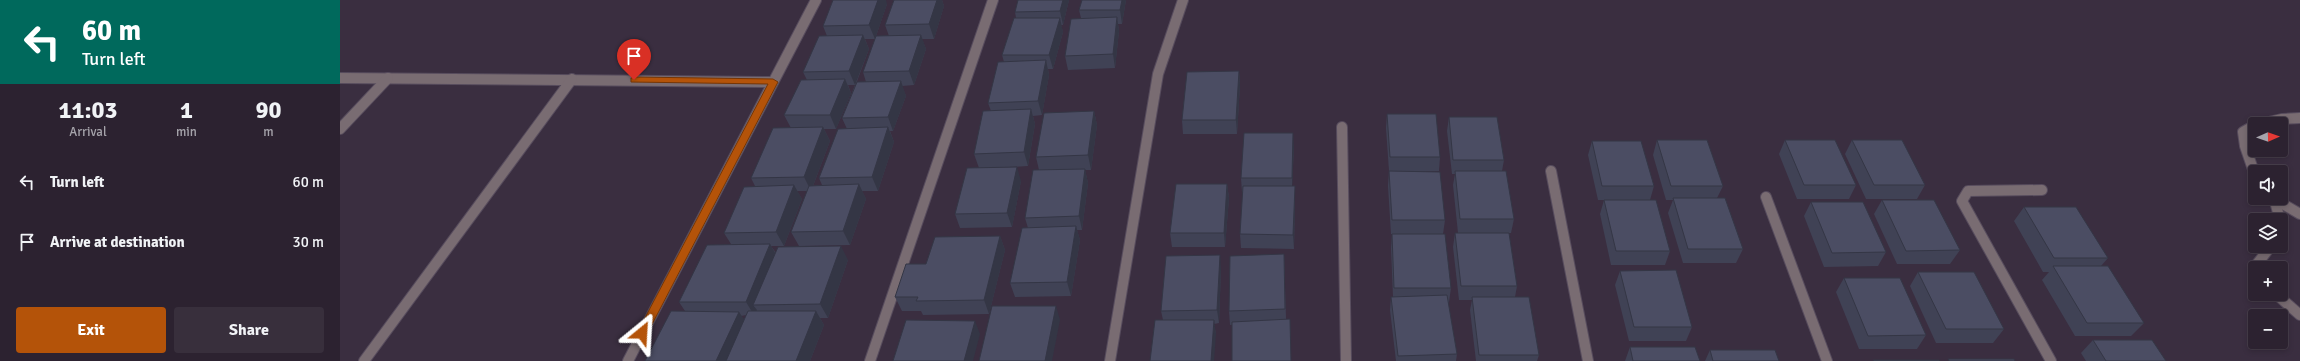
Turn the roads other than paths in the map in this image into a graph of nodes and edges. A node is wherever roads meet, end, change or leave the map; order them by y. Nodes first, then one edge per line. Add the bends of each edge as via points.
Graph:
1 (816, 0) edge
2 (993, 0) edge
3 (1183, 0) edge
4 (340, 78) edge
5 (388, 78) junction
6 (572, 79) junction
7 (773, 82) junction
8 (2300, 118) edge
9 (2288, 119) edge
10 (1342, 127) dead end
11 (340, 129) edge
12 (2248, 129) edge
13 (2248, 155) edge
14 (1551, 171) dead end
15 (2042, 190) dead end
16 (1766, 198) dead end
17 (2285, 205) edge
18 (2300, 214) edge
19 (2266, 253) edge
20 (2260, 261) edge
21 (2284, 301) edge
22 (2300, 315) edge
23 (364, 361) edge
24 (628, 361) edge
25 (870, 361) edge
26 (1110, 361) edge
27 (1346, 361) edge
28 (1588, 361) edge
29 (1827, 361) edge
30 (2051, 361) edge

1 - 7 street
2 - 25 street
3 - 26 street via 1158,74
4 - 5 street
5 - 6 street
5 - 11 street
6 - 7 street
6 - 23 street
7 - 24 street
8 - 9 street
10 - 27 street
12 - 13 street via 2243,132
14 - 28 street
15 - 30 street via 1968,191 1962,201
16 - 29 street
17 - 18 street
19 - 20 street
21 - 22 street

